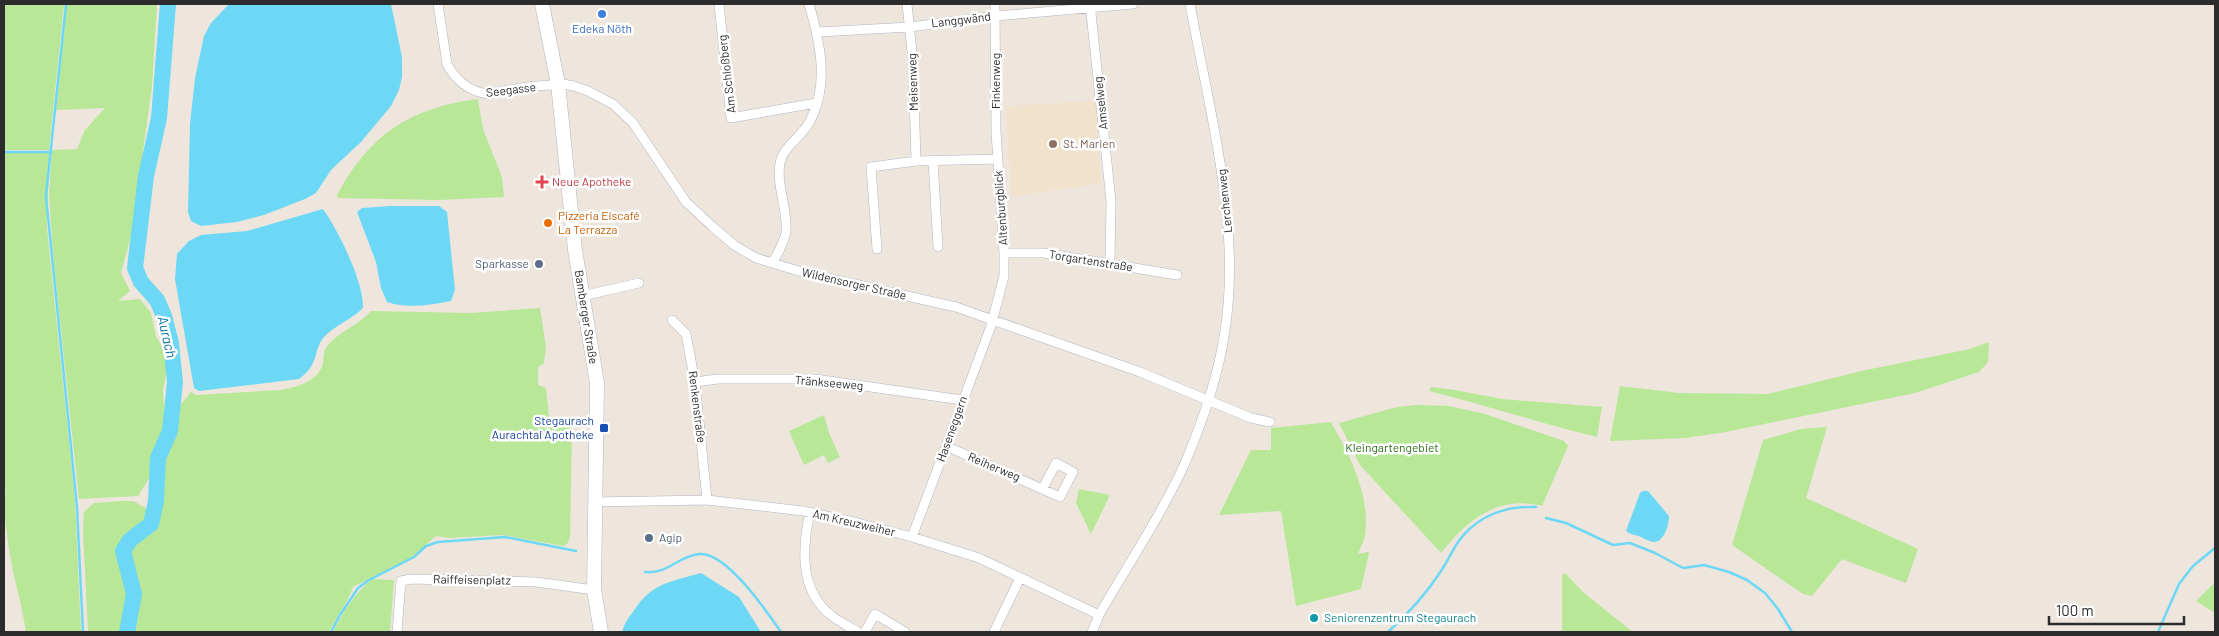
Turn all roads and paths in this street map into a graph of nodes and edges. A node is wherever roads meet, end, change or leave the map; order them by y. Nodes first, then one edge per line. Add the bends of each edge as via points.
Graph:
1 (438, 4) edge
2 (542, 4) edge
3 (719, 4) edge
4 (809, 4) edge
5 (907, 4) edge
6 (994, 4) edge
7 (1133, 4) edge
8 (1190, 4) edge
9 (1091, 6) edge
10 (996, 16) junction
11 (910, 27) junction
12 (818, 32) junction
13 (558, 84) junction
14 (816, 103) junction
15 (998, 159) junction
16 (916, 161) junction
17 (933, 161) junction
18 (938, 247) dead end
19 (877, 248) dead end
20 (1004, 253) junction
21 (772, 263) junction
22 (1110, 263) junction
23 (1178, 275) dead end
24 (639, 283) dead end
25 (582, 296) junction
26 (672, 320) dead end
27 (992, 320) junction
28 (695, 382) junction
29 (962, 400) junction
30 (1208, 400) junction
31 (1270, 422) dead end
32 (946, 446) junction
33 (1043, 488) dead end
34 (707, 500) junction
35 (594, 502) junction
36 (810, 512) junction
37 (912, 537) junction
38 (1020, 578) junction
39 (594, 590) junction
40 (1099, 615) junction
41 (397, 632) edge
42 (601, 632) edge
43 (858, 632) edge
44 (865, 632) edge
45 (905, 632) edge
46 (994, 632) edge
47 (1092, 632) edge

1 - 13 street, Seegasse via 447,64 469,88 488,94
2 - 13 main road, Bamberger Straße
3 - 14 street, Am Schloßberg via 731,118
4 - 12 street
5 - 11 street, Meisenweg
6 - 10 street, Finkenweg
7 - 9 street, Langgwänd
8 - 30 street, Lerchenweg via 1222,170 1229,248 1224,336
9 - 10 street, Langgwänd
9 - 22 street, Amselweg via 1111,202
10 - 11 street, Langgwänd
10 - 15 street, Finkenweg
11 - 12 street, Langgwänd
11 - 16 street, Meisenweg
12 - 14 street via 821,58
13 - 21 street, Wildensorger Straße via 574,86 613,104 633,124 686,202 734,244 756,258
13 - 25 main road, Bamberger Straße via 568,200
14 - 21 street via 808,124 780,161 786,232
15 - 17 street, Altenburgblick
15 - 20 street, Altenburgblick
16 - 17 street, Altenburgblick
16 - 19 street, Altenburgblick via 871,167
17 - 18 street
20 - 22 street, Torgartenstraße via 1044,253
20 - 27 street, Altenburgblick via 1004,276
21 - 27 street, Wildensorger Straße via 814,276 956,307
22 - 23 street, Torgartenstraße
24 - 25 street
25 - 35 main road, Bamberger Straße via 597,383
26 - 28 street, Renkenstraße via 686,334
27 - 29 street, Haseneggern
27 - 30 street, Wildensorger Straße via 1140,372
28 - 29 street, Tränkseeweg via 815,379
28 - 34 street, Renkenstraße
29 - 32 street, Haseneggern
30 - 31 street via 1251,418
30 - 40 street, Lerchenweg via 1184,465
32 - 33 street, Reiherweg
32 - 37 street, Haseneggern
34 - 35 street, Am Kreuzweiher
34 - 36 street, Am Kreuzweiher
35 - 39 main road, Bamberger Straße
36 - 37 street, Am Kreuzweiher
36 - 43 street via 804,553 807,580 815,598 831,615
37 - 38 street, Am Kreuzweiher via 979,558
38 - 40 street, Am Kreuzweiher
38 - 46 street
39 - 41 street, Raiffeisenplatz via 536,582 401,581
39 - 42 main road, Bamberger Straße
40 - 47 street, Lerchenweg
44 - 45 street via 875,614

